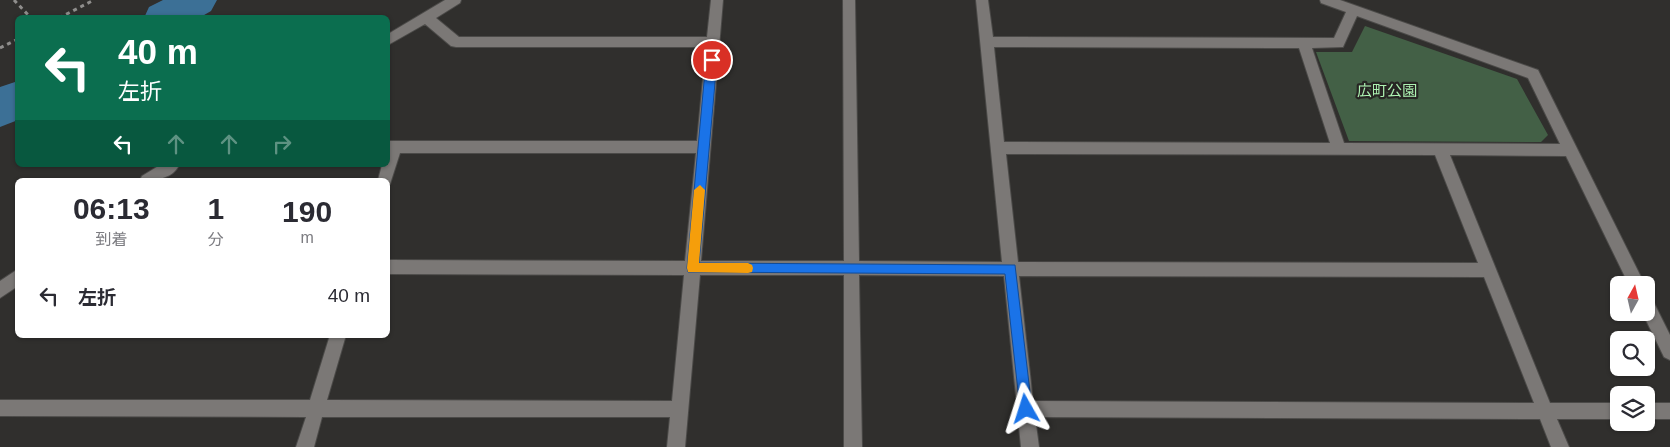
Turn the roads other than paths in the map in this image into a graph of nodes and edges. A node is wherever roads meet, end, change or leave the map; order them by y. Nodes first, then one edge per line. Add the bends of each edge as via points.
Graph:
1 (455, 0) edge
2 (717, 0) edge
3 (849, 0) edge
4 (982, 0) edge
5 (1326, 0) edge
6 (1353, 10) junction
7 (426, 17) junction
8 (390, 39) edge
9 (713, 42) junction
10 (986, 42) junction
11 (1304, 43) junction
12 (391, 147) edge
13 (703, 147) junction
14 (998, 148) junction
15 (1339, 149) junction
16 (1440, 149) junction
17 (1570, 150) junction
18 (169, 167) edge
19 (150, 178) edge
20 (390, 267) edge
21 (693, 268) junction
22 (852, 268) junction
23 (1011, 269) junction
24 (1489, 270) junction
25 (1633, 276) edge
26 (15, 278) edge
27 (0, 291) edge
28 (1654, 321) edge
29 (337, 338) edge
30 (1670, 352) edge
31 (0, 408) edge
32 (316, 408) junction
33 (680, 409) junction
34 (1026, 409) junction
35 (1546, 410) junction
36 (1610, 411) edge
37 (1655, 411) edge
38 (1670, 411) edge
39 (305, 447) edge
40 (676, 447) edge
41 (853, 447) edge
42 (1030, 447) edge
43 (1560, 447) edge

1 - 7 street
2 - 9 street
3 - 22 street
4 - 10 street
5 - 6 street
6 - 11 street via 1338,43
6 - 17 street via 1533,74
7 - 8 street
7 - 9 street via 456,42
9 - 13 street
10 - 11 street
10 - 14 street
11 - 15 street
12 - 13 street
13 - 21 street
14 - 15 street
14 - 23 street
15 - 16 street
16 - 17 street
16 - 24 street
17 - 25 street
18 - 19 street
20 - 21 street
21 - 22 street
21 - 33 street
22 - 23 street
22 - 41 street
23 - 24 street
23 - 34 street
24 - 35 street
26 - 27 street
28 - 30 street
29 - 32 street
31 - 32 street
32 - 33 street
32 - 39 street
33 - 40 street
34 - 35 street
34 - 42 street
35 - 36 street
35 - 43 street
37 - 38 street

